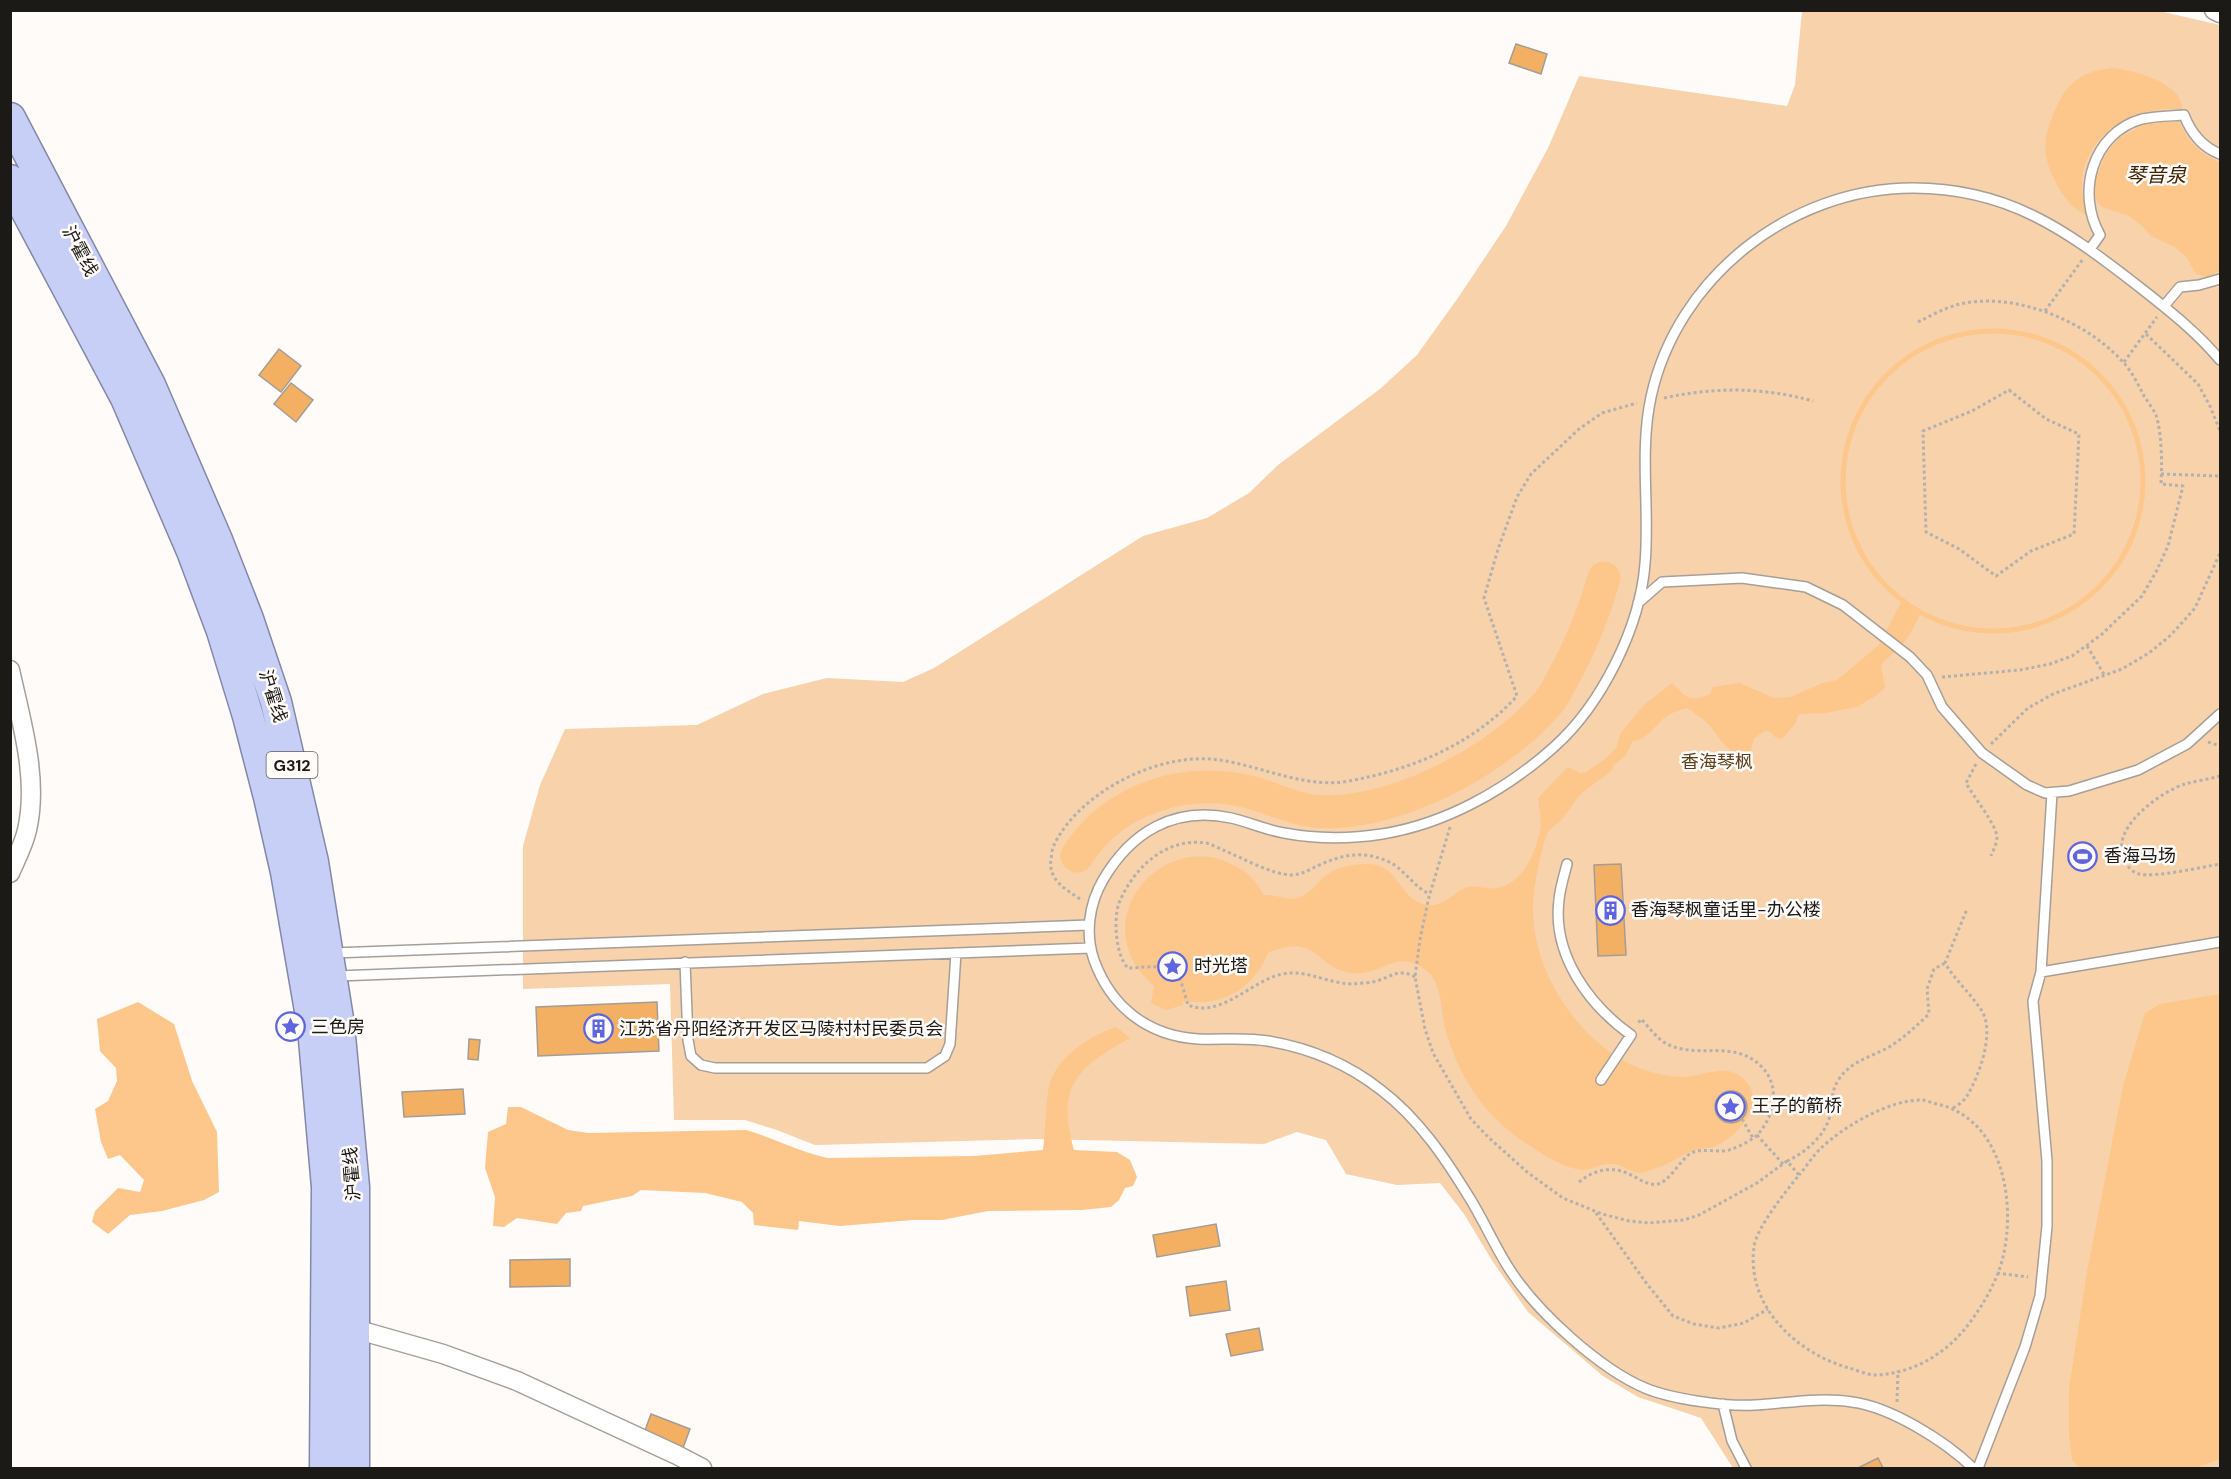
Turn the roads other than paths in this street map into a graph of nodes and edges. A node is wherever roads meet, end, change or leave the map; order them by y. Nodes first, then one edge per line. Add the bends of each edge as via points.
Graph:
1 (2214, 10) edge
2 (2220, 13) edge
3 (10, 118) edge
4 (2220, 154) edge
5 (10, 180) edge
6 (2090, 249) junction
7 (2220, 279) edge
8 (2164, 306) junction
9 (2220, 360) edge
10 (1638, 603) junction
11 (10, 670) edge
12 (2220, 714) edge
13 (2052, 793) junction
14 (1567, 864) dead end
15 (10, 873) edge
16 (1089, 925) junction
17 (2220, 942) edge
18 (1091, 948) junction
19 (956, 952) junction
20 (686, 963) junction
21 (316, 966) junction
22 (2041, 972) junction
23 (1601, 1080) dead end
24 (355, 1329) junction
25 (1723, 1404) junction
26 (325, 1468) edge
27 (354, 1468) edge
28 (702, 1468) edge
29 (1746, 1468) edge
30 (1973, 1468) edge
31 (1978, 1468) edge

1 - 2 street
3 - 21 highway, 沪霍线 / G312 via 150,385 248,619 276,702 313,862
4 - 6 lane via 2199,140 2184,115 2141,119 2111,136 2098,154 2088,186 2092,216 2100,235
5 - 21 highway, 沪霍线 / G312 via 126,398 192,551 222,631 269,796 286,872
6 - 8 lane
6 - 10 lane via 2033,214 1996,199 1918,188 1885,189 1819,205 1790,217 1740,251 1683,317 1659,369 1644,453 1646,561
7 - 8 lane via 2180,287
8 - 9 lane
10 - 13 lane via 1662,582 1742,578 1806,587 1843,605 1910,657 1929,680 1942,707 1982,753 2027,785
10 - 16 lane via 1614,667 1578,724 1526,771 1494,792 1405,830 1372,835 1290,834 1214,816 1173,820 1137,837 1108,870 1096,892
11 - 15 street via 27,751 30,796 27,830
12 - 13 lane via 2187,744 2138,770
13 - 22 lane
14 - 23 lane via 1558,901 1566,952 1584,991 1631,1035
16 - 18 lane
16 - 21 lane
17 - 22 lane
18 - 19 lane
18 - 25 lane via 1096,966 1118,1003 1151,1029 1193,1039 1260,1040 1299,1048 1344,1065 1384,1092 1439,1150 1511,1272 1545,1313 1597,1358 1648,1389
19 - 20 lane
19 - 20 lane via 950,1044 945,1056 927,1068 701,1065 691,1056 688,1040
20 - 21 lane
21 - 24 highway, 沪霍线 / G312 via 339,1026 354,1187
21 - 26 highway, 沪霍线 / G312 via 313,1028 327,1187
22 - 31 lane via 2033,1001 2047,1161 2047,1226 2040,1296 2025,1347
24 - 27 highway, 沪霍线 / G312
24 - 28 street via 443,1354 517,1381
25 - 29 lane via 1732,1441
25 - 30 lane via 1752,1406 1829,1400 1872,1406 1938,1440

